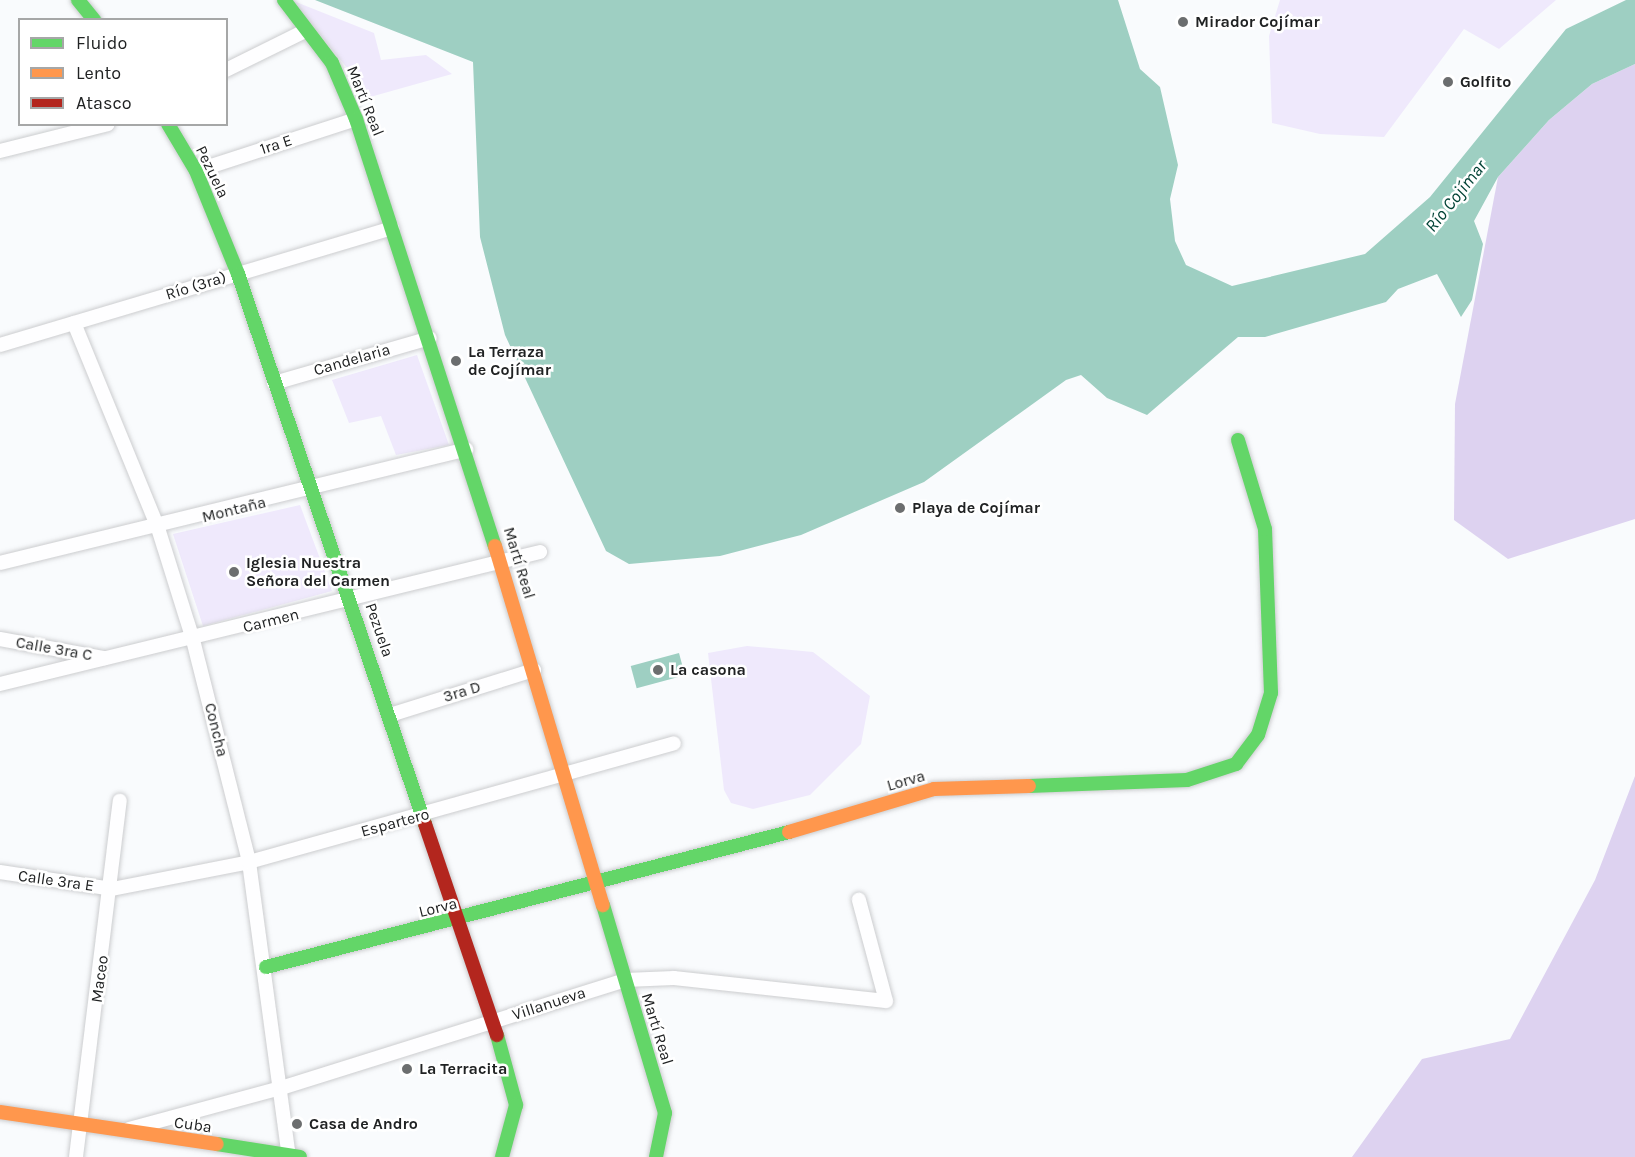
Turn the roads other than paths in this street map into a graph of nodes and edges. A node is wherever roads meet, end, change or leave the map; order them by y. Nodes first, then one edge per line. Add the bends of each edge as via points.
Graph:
1 (78, 0) edge
2 (284, 0) edge
3 (92, 18) edge
4 (307, 30) junction
5 (228, 69) edge
6 (356, 119) junction
7 (100, 126) edge
8 (169, 126) edge
9 (0, 151) edge
10 (196, 171) junction
11 (392, 228) junction
12 (238, 274) junction
13 (74, 322) junction
14 (430, 338) junction
15 (0, 345) edge
16 (274, 383) junction
17 (1238, 440) dead end
18 (466, 449) junction
19 (310, 491) junction
20 (158, 528) junction
21 (540, 552) dead end
22 (501, 561) junction
23 (0, 563) edge
24 (351, 602) junction
25 (0, 639) edge
26 (194, 640) junction
27 (108, 659) junction
28 (534, 670) junction
29 (0, 684) edge
30 (390, 715) junction
31 (674, 743) dead end
32 (564, 778) junction
33 (120, 801) dead end
34 (423, 816) junction
35 (249, 862) junction
36 (0, 872) edge
37 (594, 883) junction
38 (112, 889) junction
39 (859, 900) dead end
40 (459, 920) junction
41 (266, 967) junction
42 (626, 980) junction
43 (493, 1022) junction
44 (281, 1088) junction
45 (0, 1112) edge
46 (80, 1124) junction
47 (121, 1131) junction
48 (76, 1157) edge
49 (293, 1157) edge
50 (502, 1157) edge
51 (656, 1157) edge

1 - 3 main road
2 - 4 main road, Martí Real
4 - 5 street
4 - 6 main road, Martí Real via 332,63
6 - 10 street, 1ra E
6 - 11 main road, Martí Real
7 - 9 street
8 - 10 main road, Pezuela
10 - 12 main road, Pezuela
11 - 12 street, Río (3ra)
11 - 14 main road, Martí Real
12 - 13 street, Río (3ra)
12 - 16 main road, Pezuela
13 - 15 street, Río (3ra)
13 - 20 street, Concha
14 - 16 street, Candelaria
14 - 18 main road, Martí Real
16 - 19 main road, Pezuela
17 - 37 main road, Lorva via 1265,529 1271,693 1258,735 1236,764 1187,780 934,789
18 - 19 street, Montaña
18 - 22 main road, Martí Real
19 - 20 street, Montaña
19 - 24 main road, Pezuela
20 - 23 street, Montaña
20 - 26 street, Concha
21 - 22 street, Carmen
22 - 24 street, Carmen
22 - 28 main road, Martí Real
24 - 26 street, Carmen
24 - 30 main road, Pezuela
25 - 27 street, Calle 3ra C
26 - 27 street, Carmen
26 - 35 street, Concha
27 - 29 street, Carmen
28 - 30 street, 3ra D
28 - 32 main road, Martí Real
30 - 34 main road, Pezuela
31 - 32 street, Espartero
32 - 34 street, Espartero
32 - 37 main road, Martí Real
33 - 38 street, Maceo
34 - 35 street, Espartero
34 - 40 main road, Pezuela
35 - 38 street, Espartero
35 - 41 street, Concha
36 - 38 street, Calle 3ra E
37 - 40 main road, Lorva
37 - 42 main road, Martí Real
38 - 46 street, Maceo
39 - 42 street, Villanueva via 886,1001 674,978
40 - 41 main road, Lorva
40 - 43 main road, Pezuela
41 - 44 street, Concha
42 - 43 street, Villanueva
42 - 51 main road, Martí Real via 665,1113
43 - 44 street, Villanueva
43 - 50 main road, Pezuela via 516,1105
44 - 47 street, Villanueva
44 - 49 street, Concha
45 - 46 main road, Cuba
46 - 47 main road, Cuba
46 - 48 street, Maceo
47 - 49 main road, Cuba

